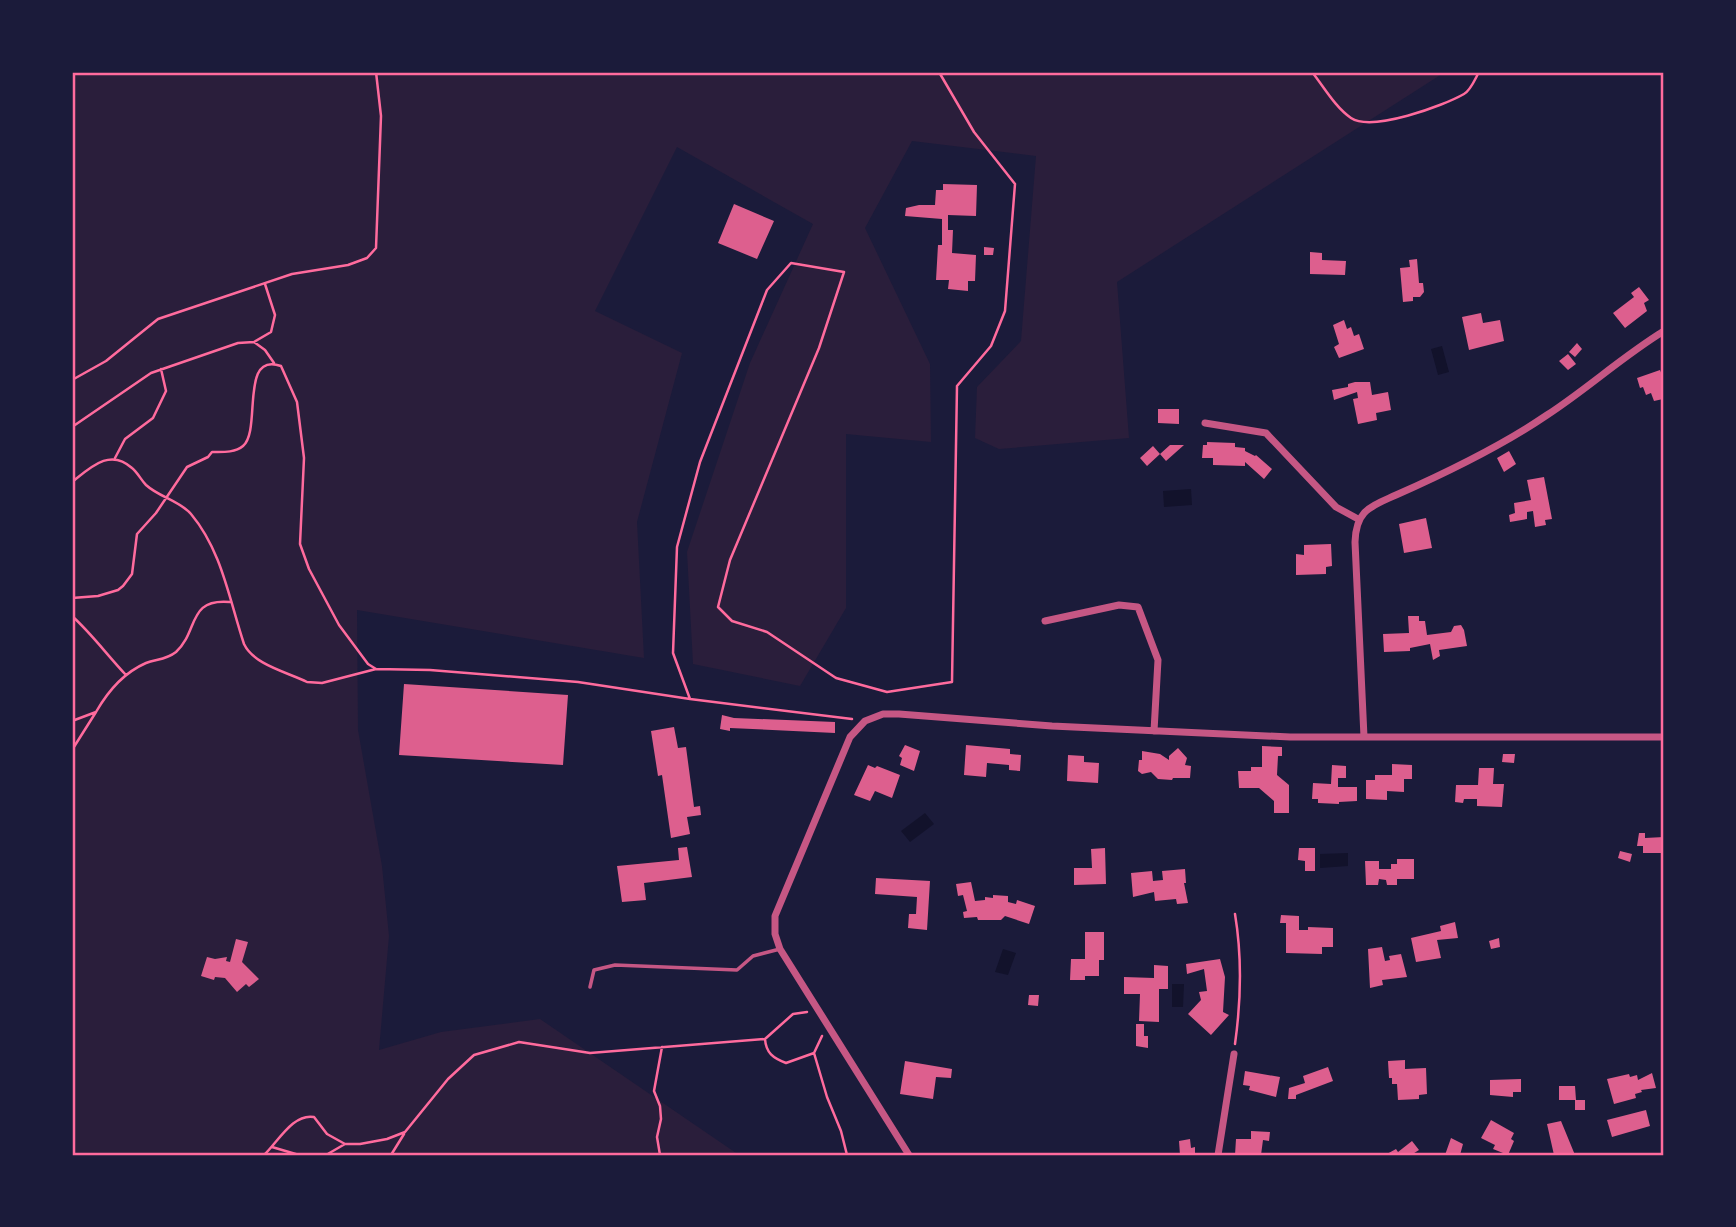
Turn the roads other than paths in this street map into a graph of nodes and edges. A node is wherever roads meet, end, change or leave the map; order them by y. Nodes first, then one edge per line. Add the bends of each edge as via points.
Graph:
1 (1664, 331) edge
2 (1205, 423) dead end
3 (1358, 519) junction
4 (1045, 621) dead end
5 (1154, 731) junction
6 (1364, 737) junction
7 (1664, 737) edge
8 (780, 949) junction
9 (590, 987) dead end
10 (1234, 1054) road end
11 (909, 1155) edge
12 (1218, 1155) edge

1 - 3 street via 1546,416 1447,472 1372,506
2 - 3 street via 1266,433 1336,507
3 - 6 street via 1355,542
4 - 5 street via 1119,605 1138,607 1158,660
5 - 6 street
5 - 8 street via 899,714 864,720 835,768 775,915
6 - 7 street
8 - 9 lane via 753,956 737,970 615,965 594,970
8 - 11 street
10 - 12 street

